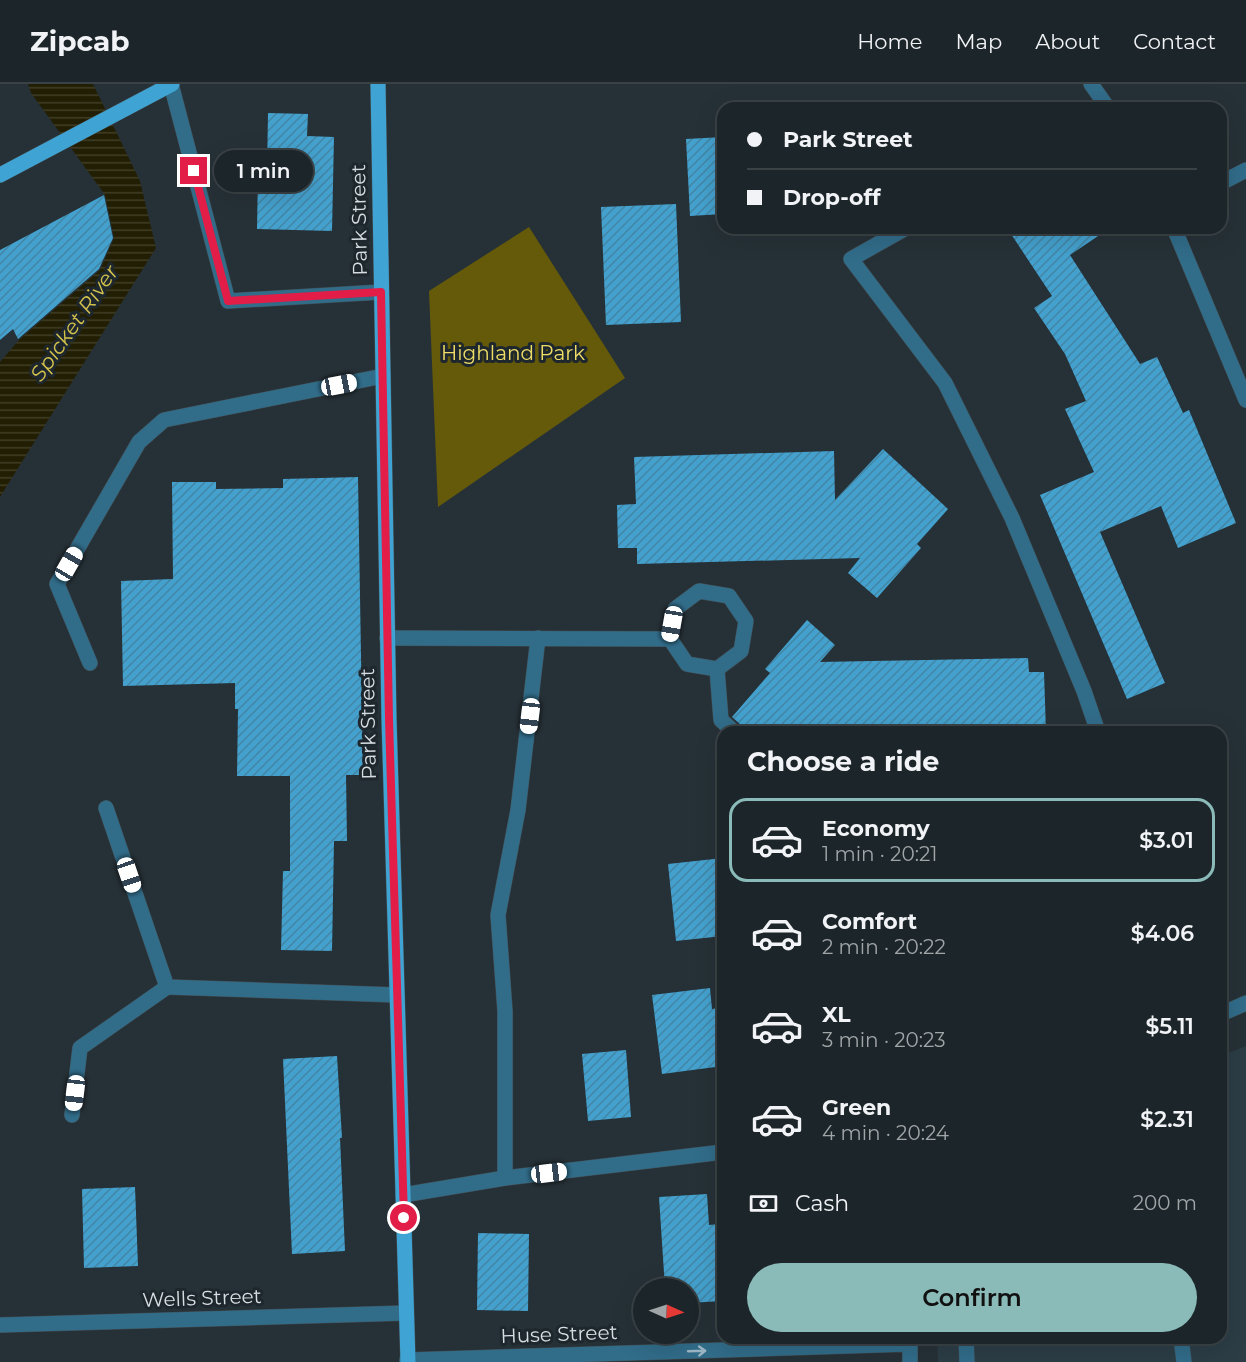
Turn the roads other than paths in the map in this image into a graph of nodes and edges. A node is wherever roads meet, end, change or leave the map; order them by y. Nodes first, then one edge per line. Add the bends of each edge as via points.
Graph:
1 (171, 84) edge
2 (378, 84) edge
3 (1091, 84) edge
4 (1104, 102) edge
5 (1246, 170) edge
6 (0, 175) edge
7 (1227, 180) edge
8 (895, 234) edge
9 (1177, 234) edge
10 (381, 292) junction
11 (383, 376) junction
12 (1246, 400) edge
13 (387, 638) junction
14 (538, 638) junction
15 (670, 639) junction
16 (90, 663) dead end
17 (717, 669) junction
18 (728, 726) edge
19 (1096, 726) edge
20 (106, 808) dead end
21 (167, 987) junction
22 (397, 994) junction
23 (1246, 1003) edge
24 (1227, 1011) edge
25 (72, 1115) dead end
26 (717, 1153) edge
27 (505, 1178) junction
28 (403, 1194) junction
29 (406, 1313) junction
30 (0, 1324) edge
31 (966, 1344) edge
32 (1182, 1344) edge
33 (623, 1358) edge
34 (407, 1361) edge
35 (910, 1362) edge
36 (967, 1362) edge
37 (1184, 1362) edge

1 - 6 main road
1 - 10 street via 228,301
2 - 10 main road, Park Street
3 - 4 street
5 - 7 street
8 - 19 street via 851,259 945,383 1012,518
9 - 12 street
10 - 11 main road, Park Street
11 - 13 main road, Park Street
11 - 16 street via 164,420 139,442 57,584
13 - 14 street
13 - 22 main road, Park Street
14 - 15 street
14 - 27 street via 518,810 498,915 505,1011
15 - 17 street via 687,664
15 - 17 street via 675,609 699,591 729,596 746,621 741,651
17 - 18 street via 721,720
20 - 21 street
21 - 22 street
21 - 25 street via 80,1048
22 - 28 main road, Park Street
23 - 24 street
26 - 27 street
27 - 28 street
28 - 29 main road, Park Street
29 - 30 street, Wells Street
29 - 34 main road, Park Street
31 - 36 street
32 - 37 street
33 - 34 street, Huse Street
33 -> 35 street, Huse Street via 910,1344

